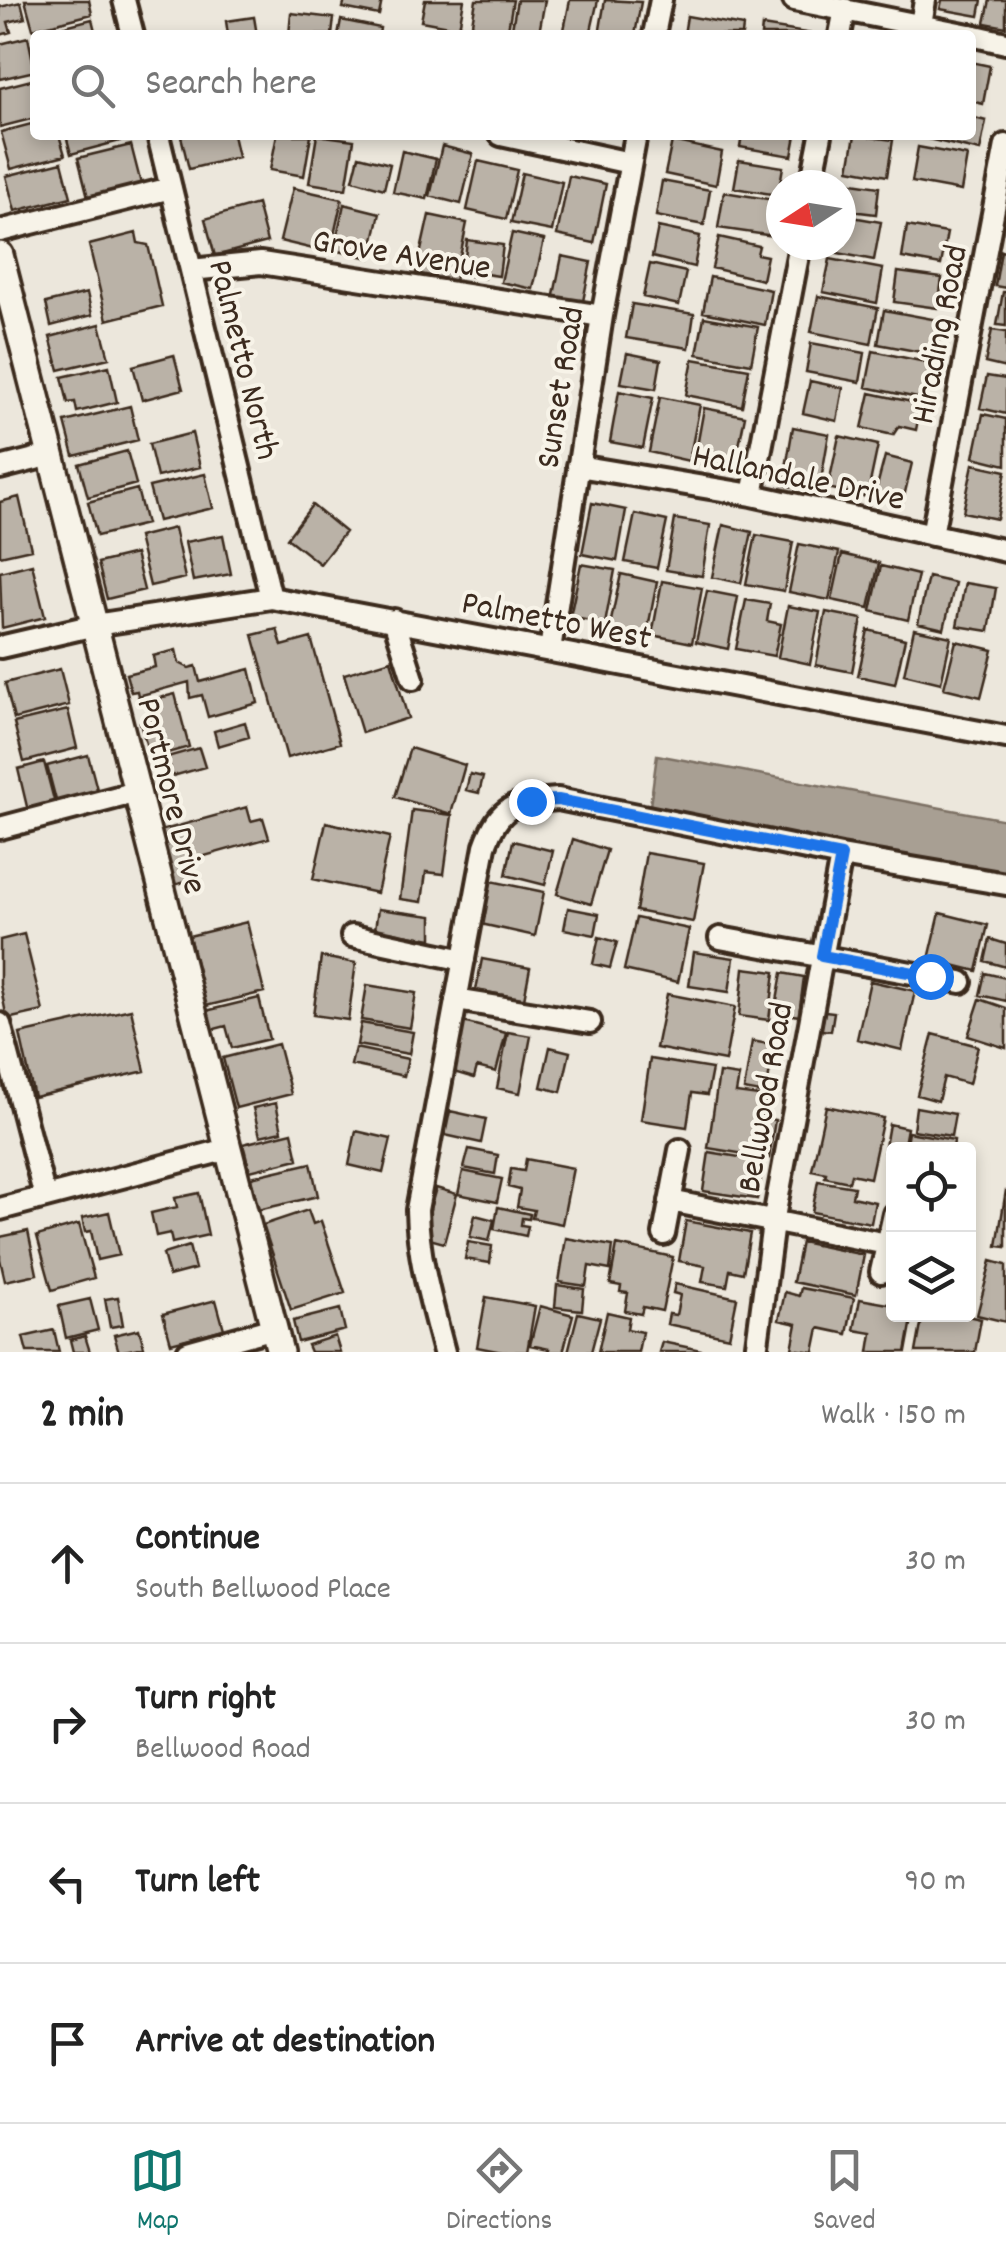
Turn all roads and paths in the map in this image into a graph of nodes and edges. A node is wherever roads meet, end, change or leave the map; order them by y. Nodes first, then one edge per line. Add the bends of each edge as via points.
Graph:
1 (124, 0) edge
2 (661, 0) edge
3 (794, 0) edge
4 (926, 0) edge
5 (845, 9) junction
6 (921, 25) junction
7 (132, 30) edge
8 (655, 30) edge
9 (841, 30) edge
10 (946, 30) edge
11 (976, 36) edge
12 (1006, 43) edge
13 (159, 140) edge
14 (522, 140) edge
15 (635, 140) edge
16 (820, 140) edge
17 (1006, 145) edge
18 (630, 164) junction
19 (814, 170) edge
20 (171, 188) junction
21 (0, 231) edge
22 (0, 255) edge
23 (797, 260) edge
24 (191, 270) junction
25 (602, 316) junction
26 (51, 455) junction
27 (578, 466) junction
28 (0, 468) edge
29 (752, 495) junction
30 (932, 535) junction
31 (1006, 552) edge
32 (271, 598) junction
33 (394, 620) junction
34 (95, 625) junction
35 (0, 647) edge
36 (550, 650) junction
37 (413, 679) dead end
38 (1006, 737) edge
39 (137, 792) junction
40 (0, 828) edge
41 (841, 856) junction
42 (1006, 884) edge
43 (352, 936) dead end
44 (720, 938) dead end
45 (822, 956) junction
46 (464, 960) junction
47 (961, 982) dead end
48 (456, 1000) junction
49 (590, 1022) dead end
50 (0, 1024) edge
51 (228, 1148) junction
52 (680, 1150) dead end
53 (45, 1198) junction
54 (670, 1201) junction
55 (0, 1210) edge
56 (774, 1223) junction
57 (664, 1234) dead end
58 (886, 1244) edge
59 (886, 1248) edge
60 (880, 1272) dead end
61 (277, 1340) edge
62 (188, 1352) edge
63 (444, 1352) edge
64 (756, 1352) edge

1 - 7 street
2 - 8 street
3 - 5 street
4 - 6 street
5 - 6 street
5 - 9 street
6 - 10 street
11 - 12 street
13 - 20 street, Palmetto North
14 - 18 street
15 - 18 street, Sunset Road
16 - 19 street
17 - 30 street, Hirading Road
18 - 25 street, Sunset Road
20 - 21 street
20 - 24 street, Palmetto North
22 - 26 street, Portmore Drive
23 - 29 street
24 - 25 street, Grove Avenue via 262,262
24 - 32 street, Palmetto North
25 - 27 street, Sunset Road
26 - 28 street
26 - 34 street, Portmore Drive
27 - 29 street, Hallandale Drive
27 - 36 street, Sunset Road
29 - 30 street, Hallandale Drive
30 - 31 street, Hallandale Drive
32 - 33 street, Palmetto West
32 - 34 street, Palmetto West
33 - 36 street, Palmetto West
33 - 37 street
34 - 35 street, Palmetto West
34 - 39 street, Portmore Drive
36 - 38 street, Palmetto West
39 - 40 street
39 - 51 street, Portmore Drive
41 - 42 street
41 - 45 street, Bellwood Road
41 - 46 street via 558,800 531,801 506,809 492,826
43 - 46 street
44 - 45 street
45 - 47 street
45 - 56 street, Bellwood Road
46 - 48 street
48 - 49 street
48 - 63 street via 417,1210 422,1265
50 - 53 street
51 - 53 street
51 - 61 street, Portmore Drive
52 - 54 street
53 - 55 street
54 - 56 street
54 - 57 street
56 - 58 street
56 - 64 street, Bellwood Road
59 - 60 street
61 - 62 street

